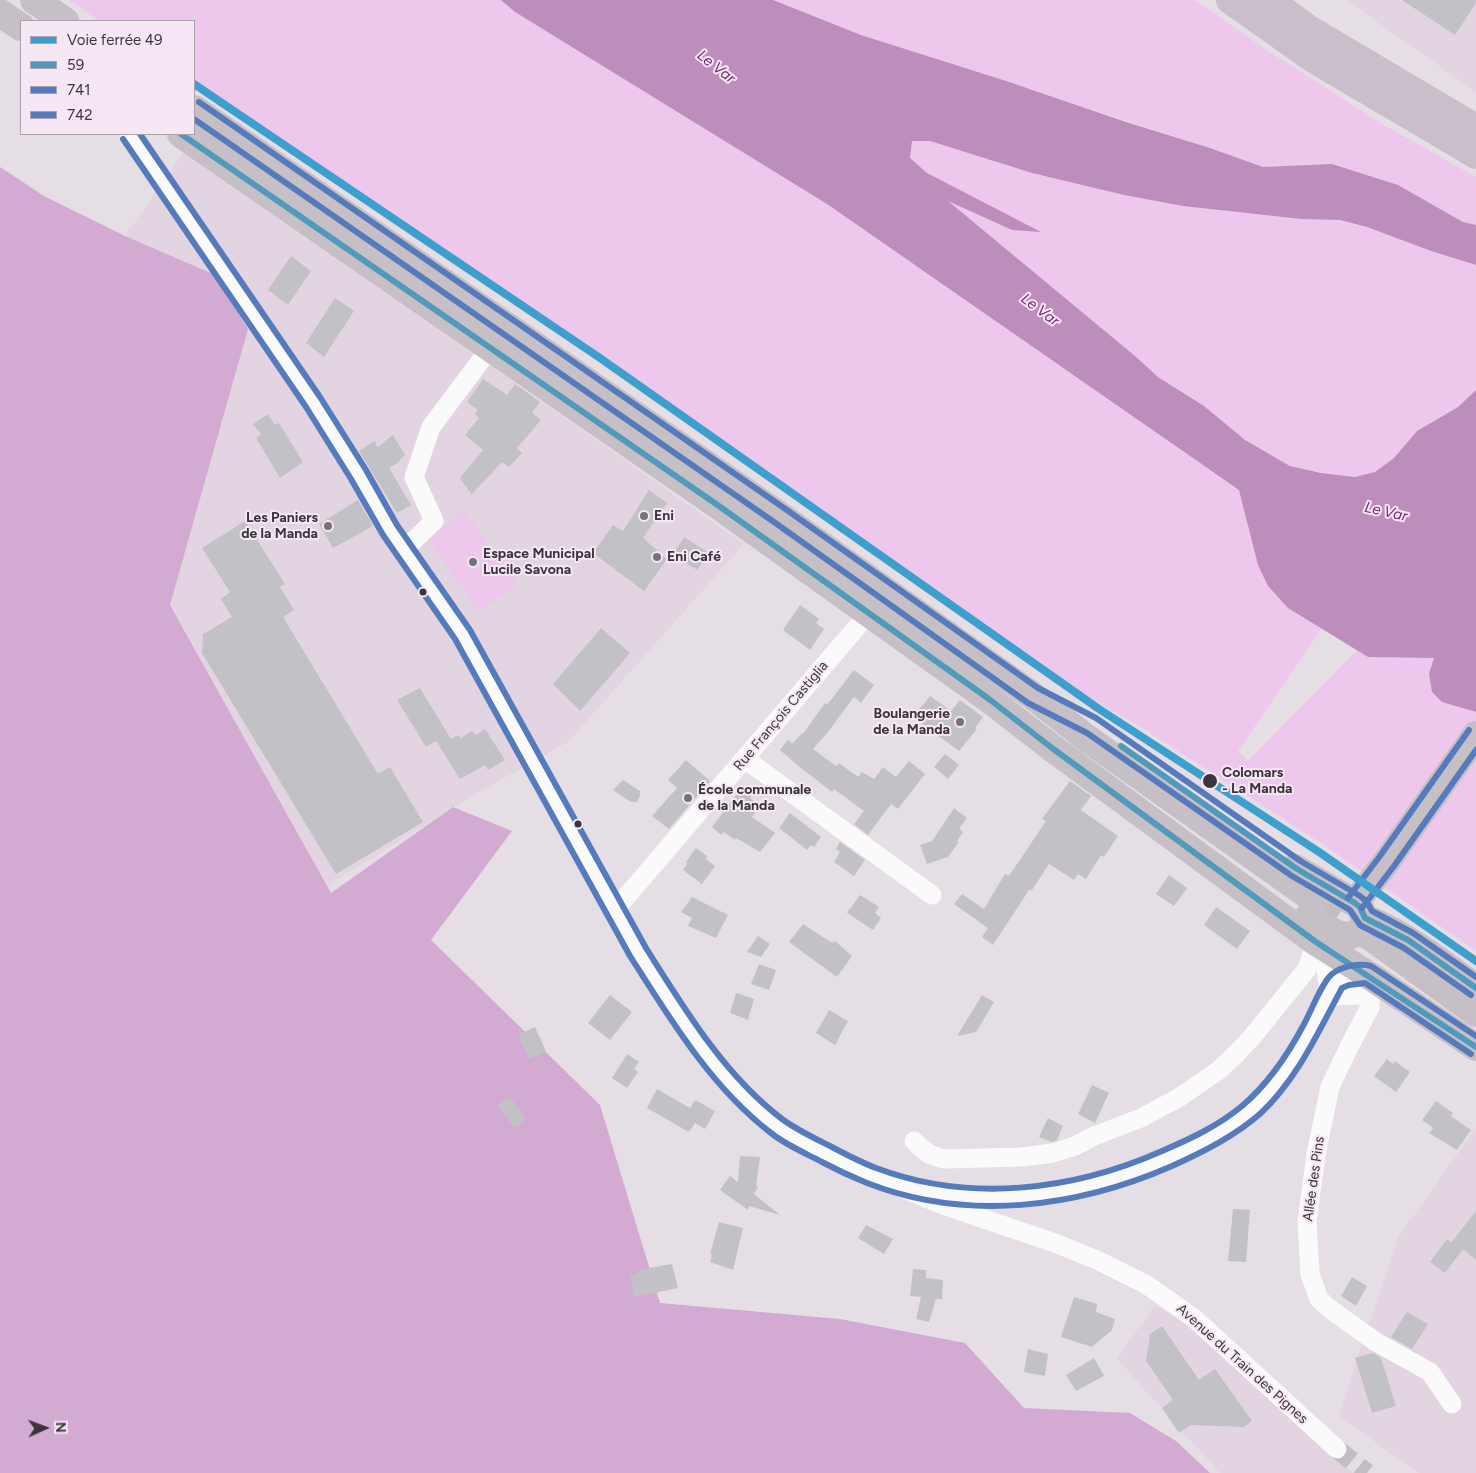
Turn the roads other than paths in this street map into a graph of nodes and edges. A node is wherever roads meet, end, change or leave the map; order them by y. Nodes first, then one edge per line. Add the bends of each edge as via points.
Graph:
1 (34, 0) edge
2 (1230, 0) edge
3 (1269, 0) edge
4 (0, 13) edge
5 (64, 20) edge
6 (20, 26) edge
7 (200, 113) edge
8 (1476, 128) edge
9 (131, 135) edge
10 (186, 137) edge
11 (1476, 155) edge
12 (490, 347) junction
13 (404, 550) junction
14 (869, 613) junction
15 (1033, 696) junction
16 (1476, 734) edge
17 (745, 759) junction
18 (932, 895) dead end
19 (1315, 900) tunnel mouth
20 (614, 910) junction
21 (1363, 919) junction
22 (1333, 937) junction
23 (1367, 974) junction
24 (1476, 988) edge
25 (1328, 996) junction
26 (1476, 1013) edge
27 (1472, 1044) edge
28 (914, 1141) dead end
29 (879, 1179) junction
30 (1003, 1197) junction
31 (1005, 1226) junction
32 (1452, 1404) dead end
33 (1337, 1450) tunnel mouth

1 - 5 main road
2 - 11 highway via 1315,60
3 - 8 highway via 1309,29
4 - 6 main road
7 - 15 main road
9 - 13 street, Avenue du Train des Pignes via 314,402
10 - 12 main road
12 - 13 street via 431,427 414,477 434,521
12 - 14 main road
13 - 20 street, Avenue du Train des Pignes via 462,634
14 - 17 street, Rue François Castiglia
14 - 22 main road via 989,699 1058,741 1253,877
15 - 19 main road via 1085,737
15 - 21 main road via 1091,725
16 - 21 main road via 1387,861
17 - 18 street
17 - 20 street, Rue François Castiglia
20 - 29 street, Avenue du Train des Pignes via 683,1022 731,1083 784,1131
21 - 22 main road via 1364,923 1353,935
21 - 24 main road via 1388,929
21 - 26 main road
22 - 23 main road
22 - 25 street via 1325,960
22 - 27 main road via 1371,959 1450,1019
22 - 28 street via 1236,1054 1180,1096 1141,1118 1075,1146 1022,1157 944,1159 929,1154
23 - 25 street via 1346,976 1336,982
23 - 27 main road
25 - 30 street via 1288,1069 1257,1104 1223,1131 1168,1159 1112,1181 1076,1190
25 - 32 street, Allée des Pins via 1362,994 1370,1000 1370,1007 1330,1087 1316,1154 1307,1222 1310,1274 1319,1299 1376,1342 1430,1372
29 - 30 street via 950,1194
29 - 31 street, Avenue du Train des Pignes
30 - 31 street
31 - 33 street, Avenue du Train des Pignes via 1097,1260 1171,1301 1195,1319

